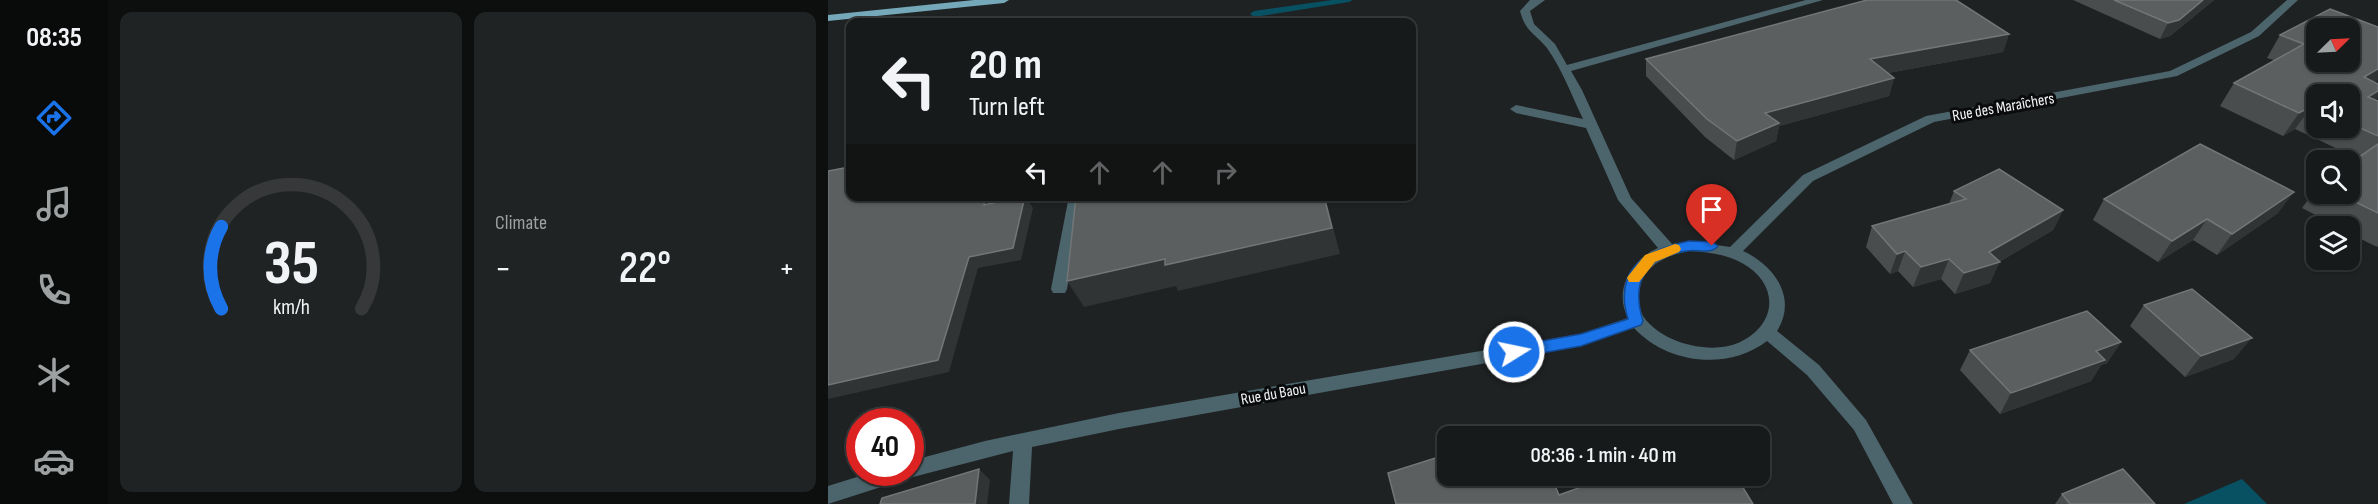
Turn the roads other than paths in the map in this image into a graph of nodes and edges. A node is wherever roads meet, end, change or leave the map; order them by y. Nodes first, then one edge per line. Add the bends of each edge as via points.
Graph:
1 (1004, 0) edge
2 (1540, 0) edge
3 (1818, 0) edge
4 (2293, 0) edge
5 (828, 18) edge
6 (1564, 69) junction
7 (1516, 109) dead end
8 (1592, 125) junction
9 (1075, 201) edge
10 (1668, 250) junction
11 (1734, 252) junction
12 (1059, 289) dead end
13 (1636, 321) junction
14 (1767, 332) junction
15 (1023, 441) junction
16 (924, 466) edge
17 (857, 486) edge
18 (828, 495) edge
19 (1019, 504) edge
20 (1903, 504) edge

1 - 5 main road
2 - 6 street via 1525,11 1529,25 1551,46
3 - 6 street
4 - 11 street, Rue des Maraîchers via 2255,34 2173,74 1930,119 1808,178
6 - 8 street
7 - 8 street
8 - 10 street via 1625,200
9 - 12 street
10 - 11 street via 1712,246
10 - 13 street via 1650,259 1630,287
11 - 14 street via 1754,263 1769,278 1777,296 1777,315
13 - 14 street via 1676,348 1701,354 1750,345
13 - 15 street, Rue du Baou via 1581,340
14 - 20 street via 1813,370 1860,424
15 - 16 street, Rue du Baou
15 - 19 street
17 - 18 street

